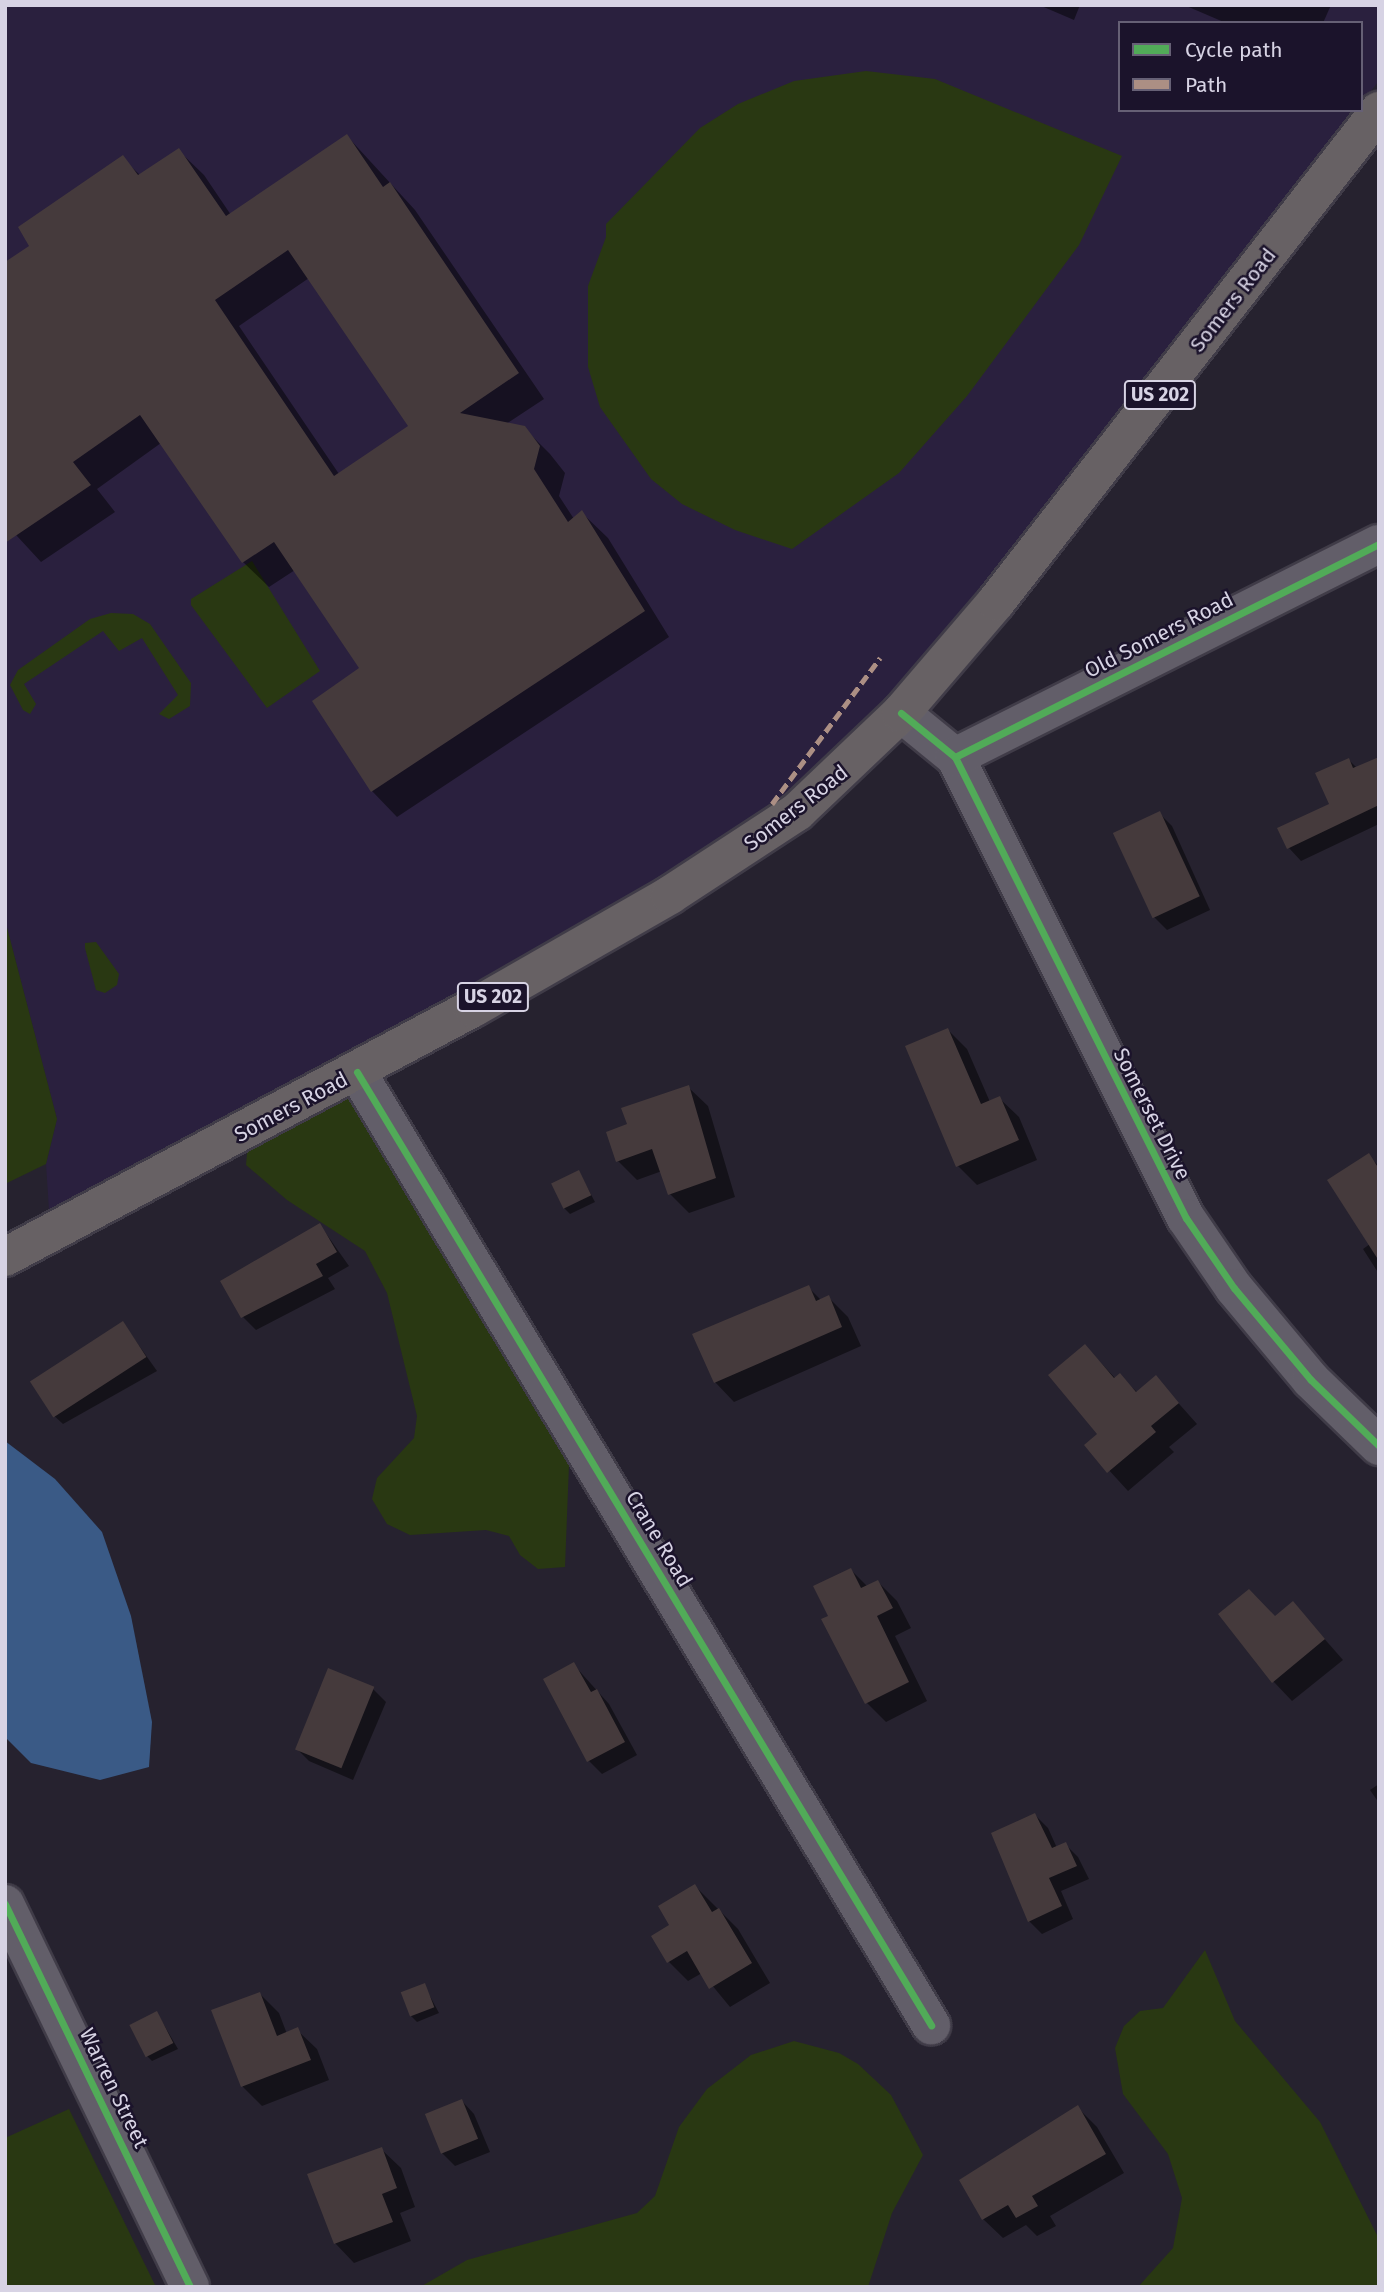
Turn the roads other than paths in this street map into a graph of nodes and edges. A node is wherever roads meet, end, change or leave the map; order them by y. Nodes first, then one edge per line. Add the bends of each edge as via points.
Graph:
1 (1379, 111) edge
2 (1379, 544) edge
3 (901, 713) junction
4 (955, 757) junction
5 (358, 1072) junction
6 (5, 1257) edge
7 (1379, 1446) edge
8 (5, 1904) edge
9 (931, 2025) dead end
10 (190, 2287) edge

1 - 3 main road, Somers Road / US 202 via 1068,514
2 - 4 street, Old Somers Road
3 - 4 street
3 - 5 main road, Somers Road / US 202 via 797,812 742,851
4 - 7 street, Somerset Drive via 1186,1218 1234,1287 1311,1380
5 - 6 main road, Somers Road / US 202
5 - 9 street, Crane Road
8 - 10 street, Warren Street

